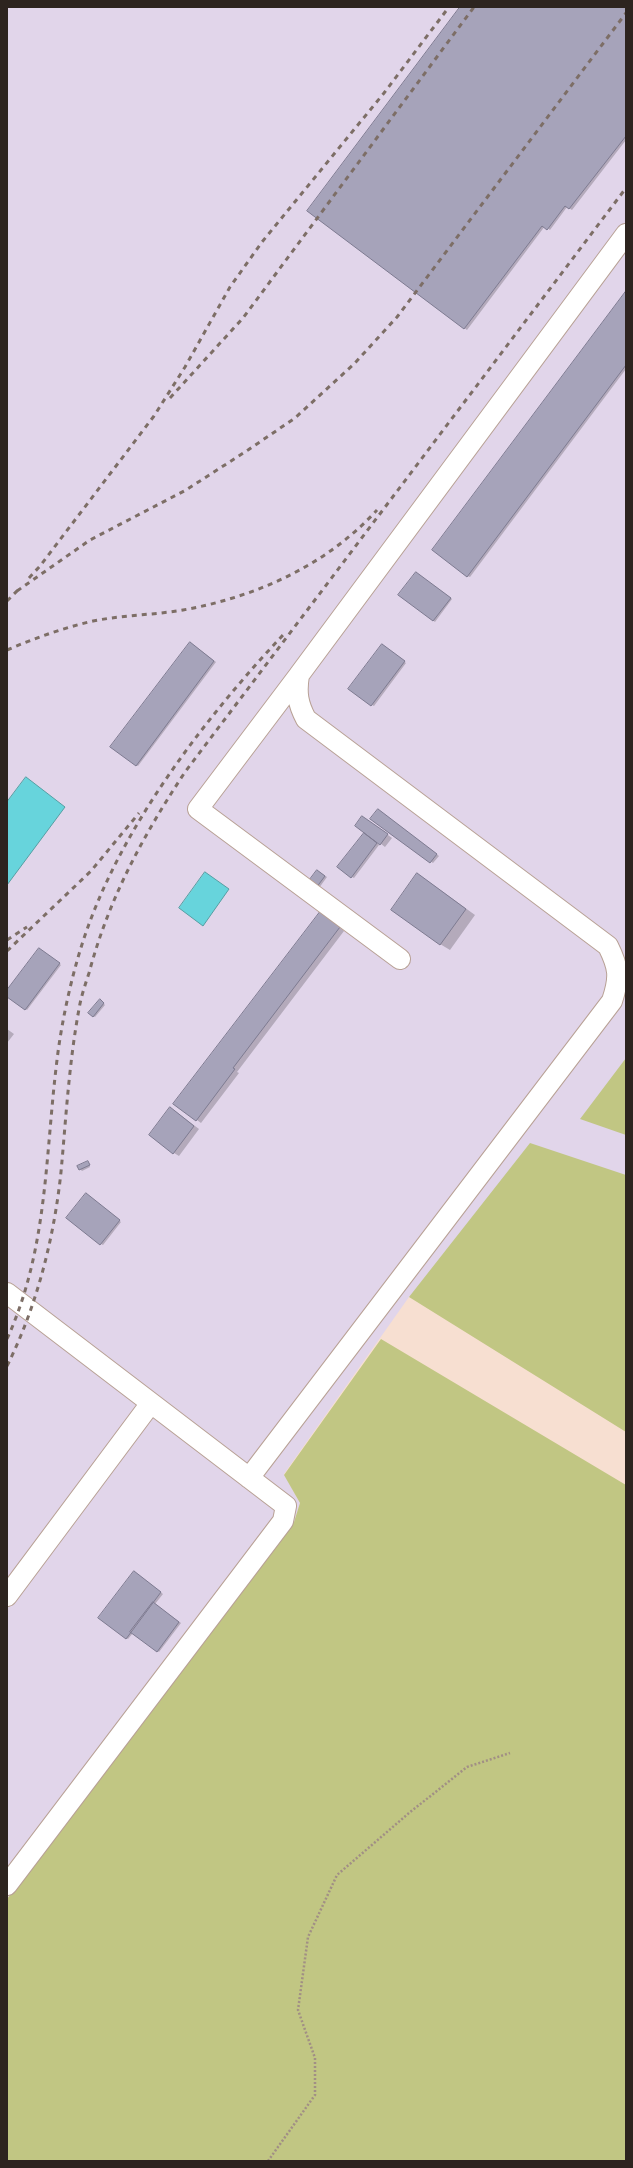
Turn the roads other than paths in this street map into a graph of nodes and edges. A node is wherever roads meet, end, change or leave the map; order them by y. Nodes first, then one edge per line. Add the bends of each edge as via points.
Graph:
1 (626, 234) edge
2 (299, 675) junction
3 (400, 959) dead end
4 (7, 1293) edge
5 (151, 1403) junction
6 (249, 1478) junction
7 (7, 1596) edge
8 (7, 1885) edge

1 - 2 lane
2 - 3 lane via 198,809
2 - 6 lane via 296,690 299,706 306,719 608,946 616,963 618,981 612,1001
4 - 5 lane
5 - 6 lane
5 - 7 lane
6 - 8 lane via 286,1506 283,1521

